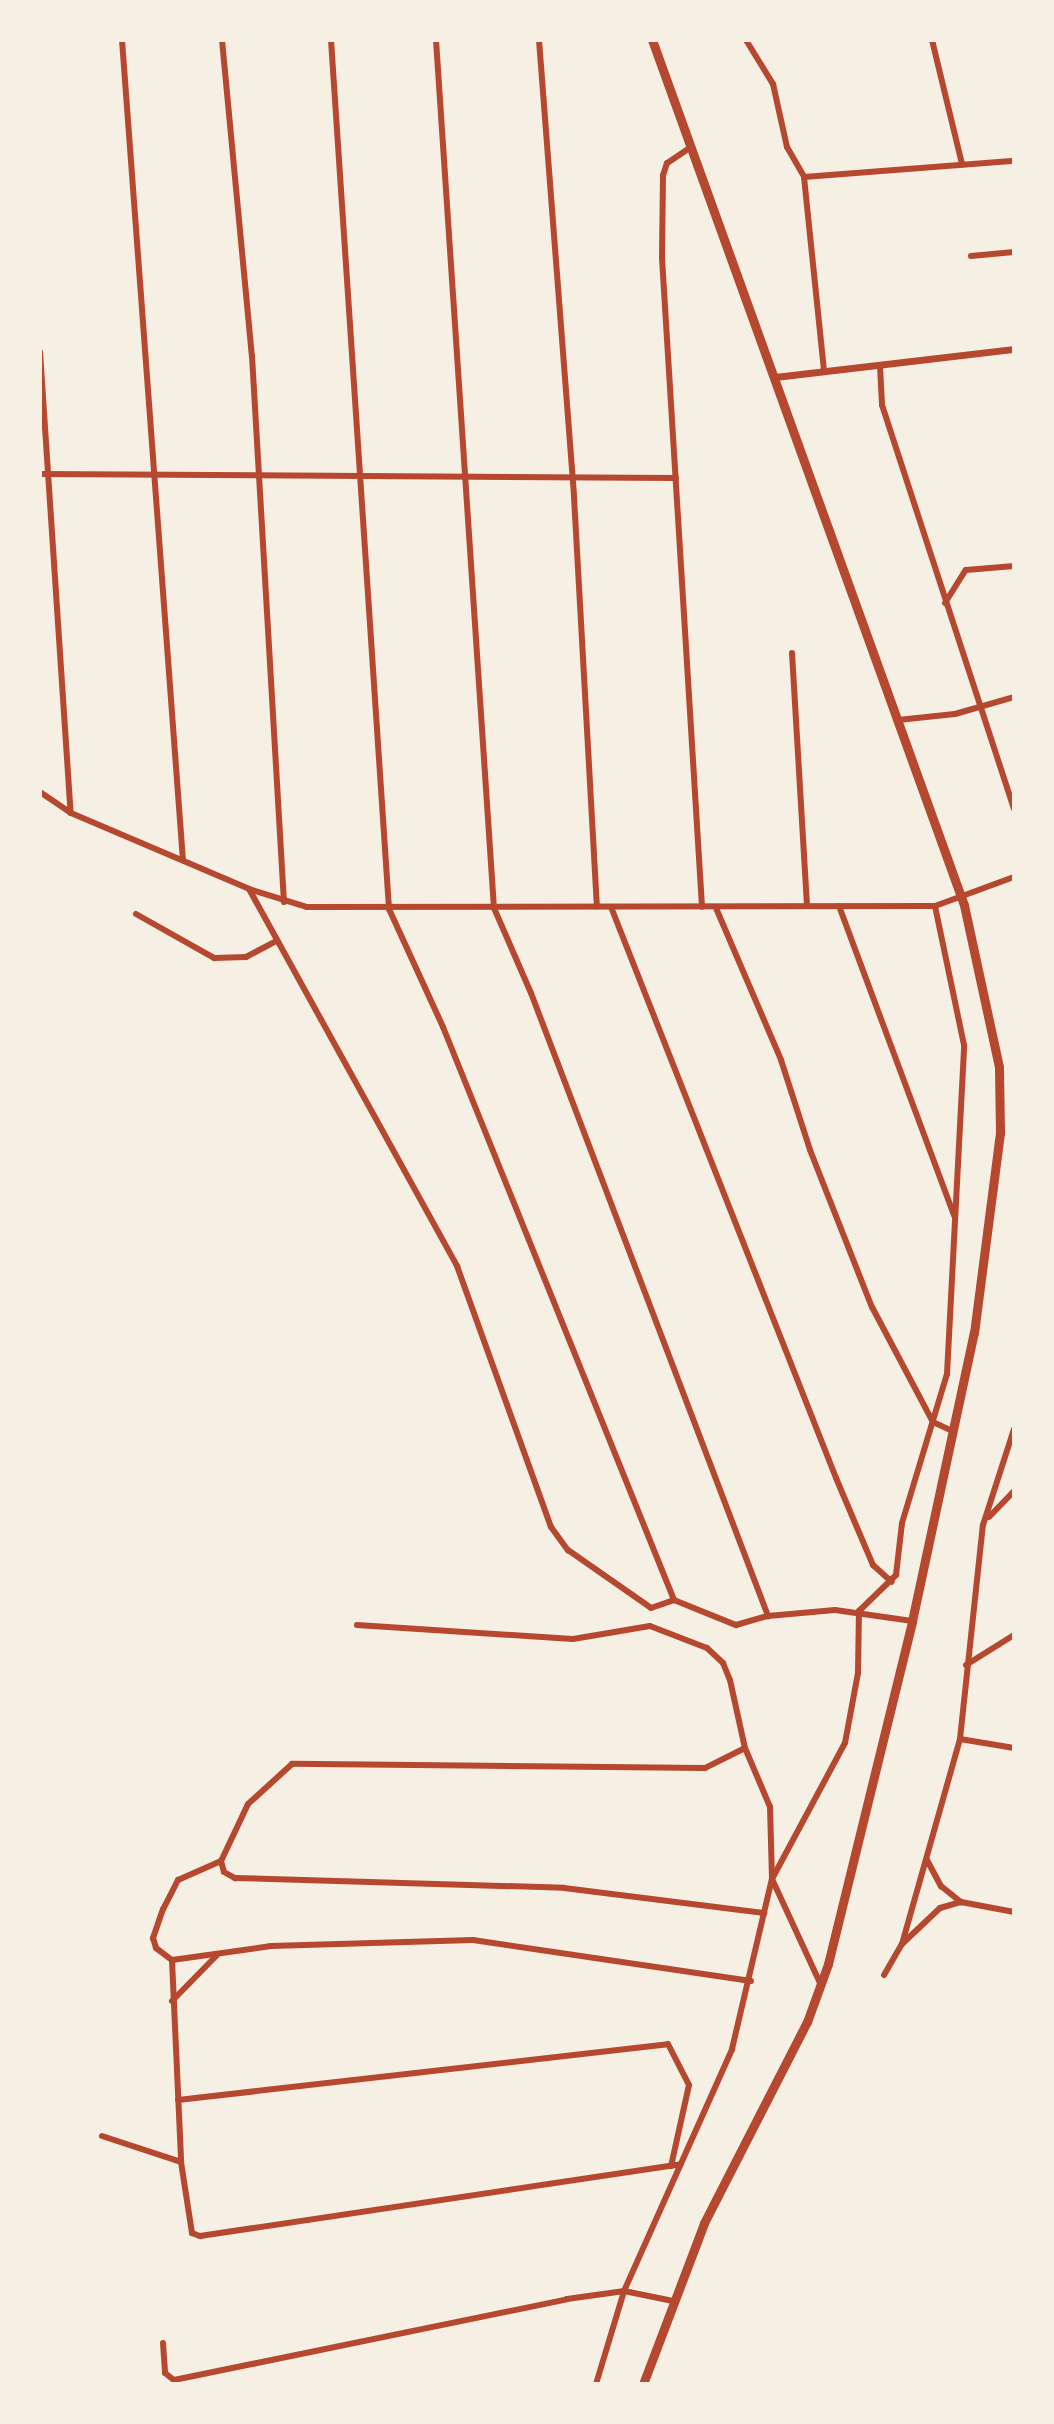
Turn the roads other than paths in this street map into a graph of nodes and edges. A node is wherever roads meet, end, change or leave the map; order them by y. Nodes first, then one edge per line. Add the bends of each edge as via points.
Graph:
1 (122, 40) edge
2 (222, 40) edge
3 (331, 40) edge
4 (436, 40) edge
5 (539, 40) edge
6 (652, 40) edge
7 (746, 40) edge
8 (932, 40) edge
9 (691, 147) junction
10 (1014, 161) edge
11 (962, 164) junction
12 (804, 177) junction
13 (1014, 252) edge
14 (971, 256) dead end
15 (1014, 349) edge
16 (40, 352) edge
17 (880, 366) junction
18 (824, 370) junction
19 (775, 377) junction
20 (44, 474) edge
21 (258, 475) junction
22 (364, 476) junction
23 (468, 477) junction
24 (157, 478) junction
25 (676, 478) junction
26 (572, 479) junction
27 (1014, 566) edge
28 (945, 603) junction
29 (792, 653) dead end
30 (1014, 697) edge
31 (983, 704) junction
32 (898, 720) junction
33 (40, 792) edge
34 (1014, 809) edge
35 (71, 813) junction
36 (183, 860) junction
37 (1014, 877) edge
38 (249, 889) junction
39 (961, 897) junction
40 (284, 902) junction
41 (807, 905) junction
42 (597, 906) junction
43 (839, 906) junction
44 (935, 906) junction
45 (611, 907) junction
46 (702, 907) junction
47 (494, 908) junction
48 (716, 908) junction
49 (389, 909) junction
50 (136, 914) dead end
51 (276, 941) junction
52 (956, 1220) junction
53 (933, 1422) junction
54 (1014, 1429) edge
55 (952, 1431) junction
56 (1014, 1491) edge
57 (983, 1525) junction
58 (892, 1582) junction
59 (674, 1600) junction
60 (651, 1608) junction
61 (859, 1611) junction
62 (768, 1616) junction
63 (912, 1621) junction
64 (357, 1625) dead end
65 (650, 1626) junction
66 (1014, 1635) edge
67 (966, 1665) junction
68 (960, 1739) junction
69 (745, 1748) junction
70 (1014, 1748) edge
71 (927, 1860) junction
72 (221, 1861) junction
73 (772, 1879) junction
74 (961, 1902) junction
75 (1014, 1912) edge
76 (764, 1913) junction
77 (902, 1944) junction
78 (217, 1955) junction
79 (172, 1960) junction
80 (884, 1975) dead end
81 (751, 1981) junction
82 (821, 1986) junction
83 (171, 2001) junction
84 (178, 2100) junction
85 (102, 2136) dead end
86 (181, 2162) junction
87 (681, 2164) junction
88 (671, 2166) junction
89 (624, 2291) junction
90 (673, 2301) junction
91 (163, 2343) dead end
92 (596, 2384) edge
93 (643, 2384) edge

1 - 24 street
2 - 21 street
3 - 22 street
4 - 23 street
5 - 26 street
6 - 9 main road
7 - 12 street via 773,84 787,147
8 - 11 street
9 - 19 main road
9 - 25 street via 667,163 663,175 662,258
10 - 11 street
11 - 12 street
12 - 18 street
13 - 14 street
15 - 17 street
16 - 20 street
17 - 18 street
17 - 28 street via 882,405
18 - 19 street
19 - 32 main road
20 - 24 street
20 - 35 street
21 - 22 street
21 - 24 street
21 - 40 street
22 - 23 street
22 - 49 street
23 - 26 street
23 - 47 street
24 - 36 street
25 - 26 street
25 - 46 street
26 - 42 street
27 - 28 street via 966,570
28 - 31 street
29 - 41 street
30 - 31 street
31 - 32 street via 955,714
31 - 34 street
32 - 39 main road
33 - 35 street
35 - 36 street
36 - 38 street
37 - 39 street
38 - 40 street
38 - 51 street
39 - 44 street
39 - 55 main road via 999,1067 1000,1132 974,1333
40 - 49 street
41 - 43 street
41 - 48 street
42 - 45 street
42 - 47 street
43 - 44 street
43 - 52 street
44 - 52 street via 964,1045
45 - 46 street
45 - 58 street via 732,1226 783,1337 836,1478 873,1565
46 - 48 street
47 - 49 street
47 - 62 street
48 - 53 street via 781,1060 872,1307
49 - 59 street via 443,1027
50 - 51 street via 214,958 246,957
51 - 60 street via 457,1266 551,1527 588,1567
52 - 53 street via 947,1374
53 - 55 street
53 - 58 street via 902,1523
54 - 57 street
55 - 63 main road
56 - 57 street
57 - 67 street
58 - 61 street via 862,1603
59 - 60 street
59 - 62 street via 736,1625
60 - 65 street
61 - 62 street
61 - 63 street
61 - 73 street via 858,1673 845,1743
63 - 82 main road
64 - 65 street via 573,1639
65 - 69 street via 707,1648 723,1663
66 - 67 street
67 - 68 street
68 - 70 street
68 - 71 street
69 - 72 street via 705,1768 292,1764 248,1804
69 - 73 street via 770,1807
71 - 74 street via 941,1886
71 - 77 street
72 - 76 street via 224,1872 235,1878 564,1888
72 - 79 street via 178,1880 163,1909 153,1938 156,1948
73 - 76 street
73 - 82 street
74 - 75 street
74 - 77 street via 940,1908
76 - 81 street
77 - 80 street
78 - 79 street
78 - 81 street via 271,1946 473,1940
78 - 83 street
79 - 83 street
81 - 87 street via 732,2049
82 - 90 main road via 704,2223
83 - 84 street
84 - 86 street
84 - 88 street via 668,2044 689,2085
85 - 86 street
86 - 88 street via 192,2233 200,2236
87 - 88 street
87 - 89 street
89 - 90 street
89 - 91 street via 174,2380 165,2373
89 - 92 street
90 - 93 main road

